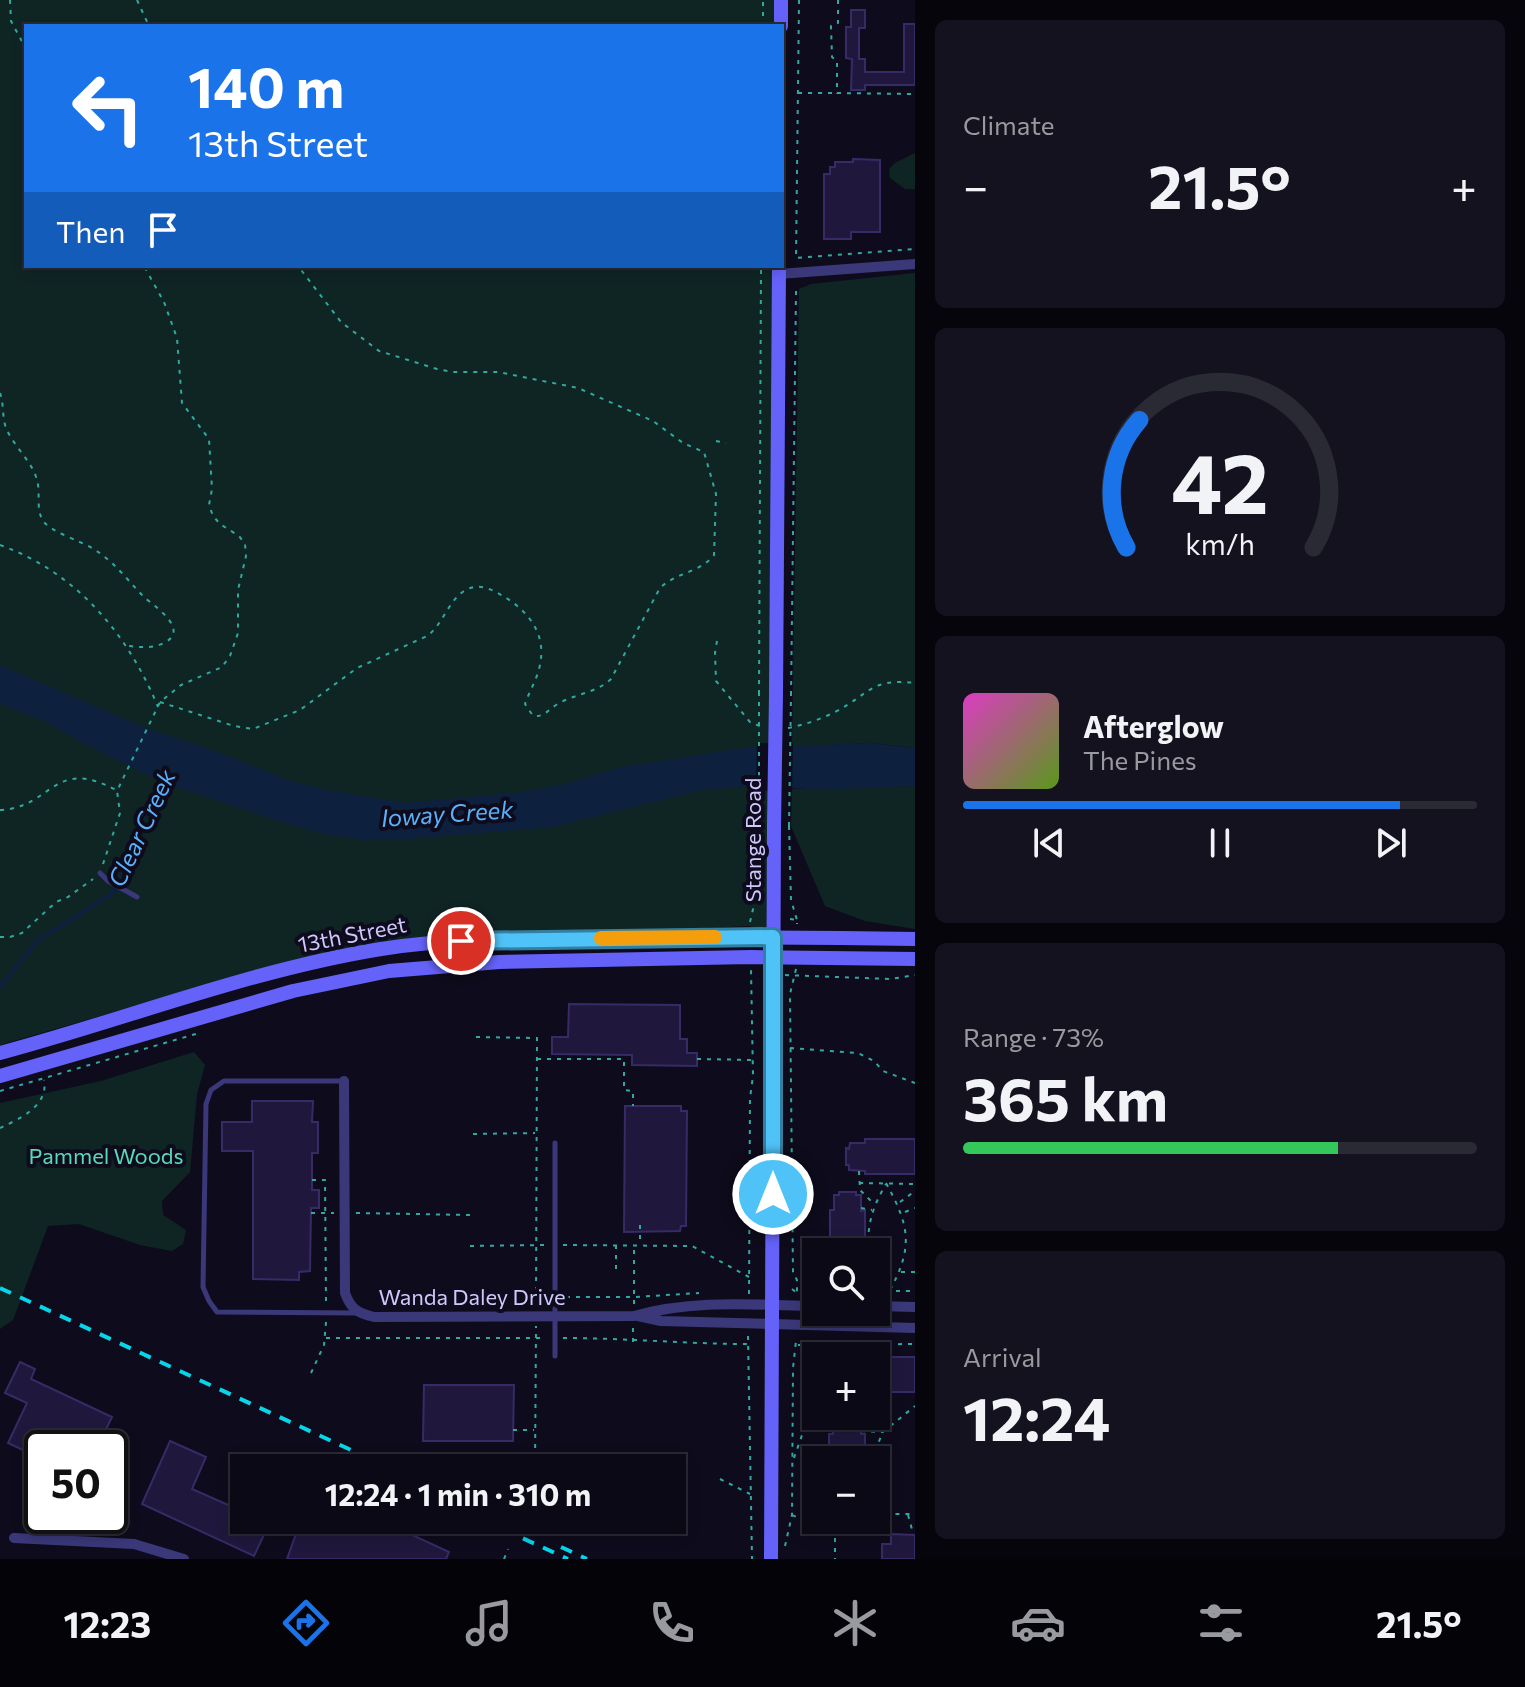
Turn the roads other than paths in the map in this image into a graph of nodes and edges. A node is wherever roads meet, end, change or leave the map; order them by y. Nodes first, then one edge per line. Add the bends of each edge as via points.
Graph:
1 (781, 0) edge
2 (781, 24) edge
3 (915, 264) edge
4 (779, 270) edge
5 (100, 873) road end
6 (137, 897) dead end
7 (773, 937) junction
8 (915, 939) edge
9 (773, 958) junction
10 (915, 959) edge
11 (0, 1053) edge
12 (0, 1076) edge
13 (344, 1081) joint
14 (555, 1143) dead end
15 (774, 1305) junction
16 (802, 1306) edge
17 (890, 1306) edge
18 (915, 1307) edge
19 (359, 1314) junction
20 (634, 1316) junction
21 (555, 1317) junction
22 (773, 1326) junction
23 (915, 1328) edge
24 (555, 1356) dead end
25 (14, 1538) dead end
26 (184, 1559) edge
27 (771, 1559) edge

1 - 2 main road
3 - 4 street
4 - 7 main road, Stange Road, bridge via 783,695
5 - 6 lane
7 - 8 main road, 13th Street
7 - 9 main road, Stange Road
7 - 11 main road, 13th Street via 489,939 382,949 284,970
9 - 10 main road, 13th Street
9 - 12 main road, 13th Street via 499,962 389,971 293,991
9 - 15 main road, Stange Road
13 - 19 street, Wanda Daley Drive via 345,1293
13 - 19 lane via 224,1081 211,1090 206,1104 203,1287 217,1312
14 - 21 lane
15 - 16 street, Wanda Daley Drive
15 - 20 street, Wanda Daley Drive via 698,1304
15 - 22 main road, Stange Road
17 - 18 street
19 - 21 street, Wanda Daley Drive
20 - 21 street, Wanda Daley Drive
20 - 22 street
21 - 24 lane
22 - 23 street
22 - 27 main road, Stange Road
25 - 26 street via 134,1544

